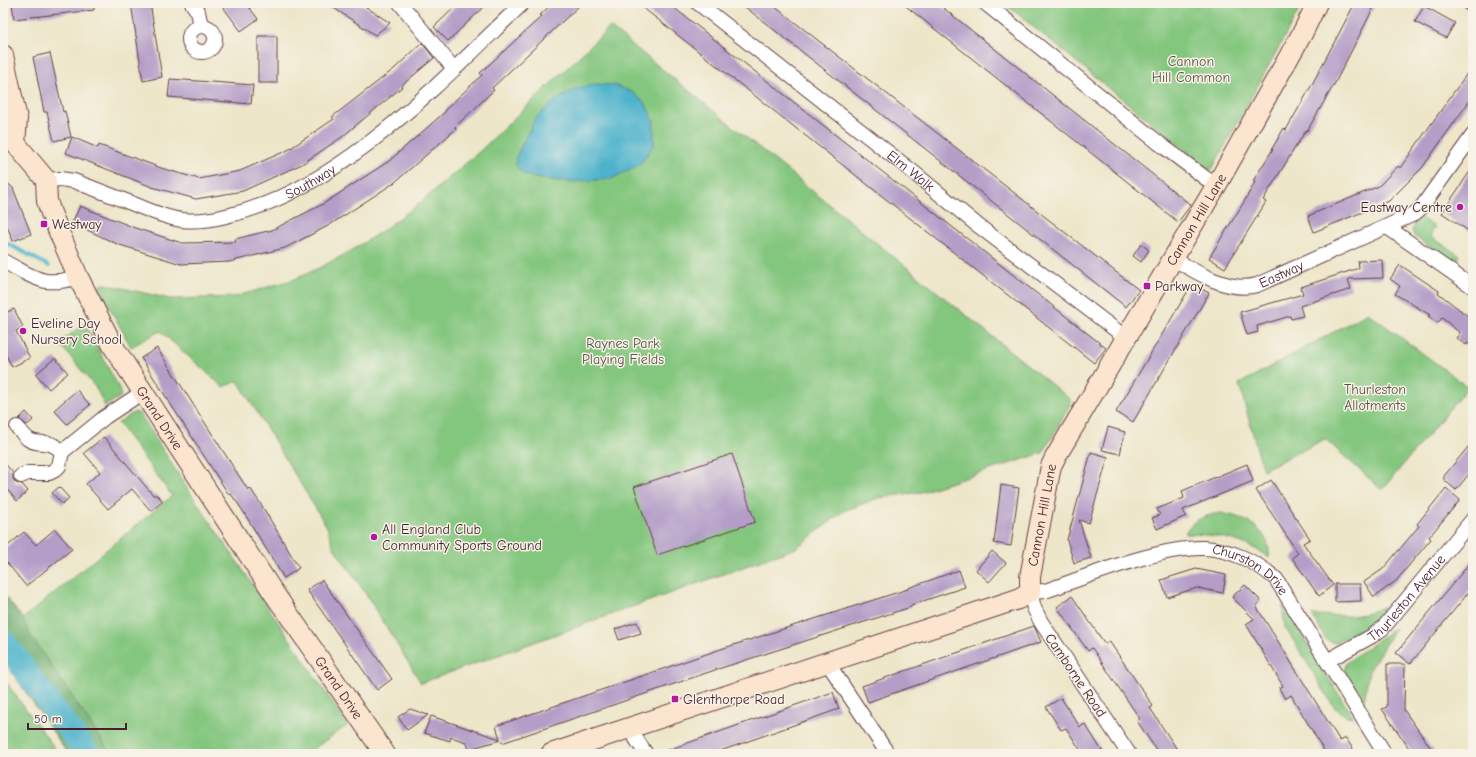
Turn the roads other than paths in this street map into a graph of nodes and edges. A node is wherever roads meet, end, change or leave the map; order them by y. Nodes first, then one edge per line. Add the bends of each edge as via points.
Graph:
1 (192, 3) edge
2 (400, 3) edge
3 (523, 3) edge
4 (698, 3) edge
5 (985, 3) edge
6 (1317, 3) edge
7 (1469, 3) edge
8 (1473, 6) edge
9 (201, 26) dead end
10 (3, 55) edge
11 (454, 69) junction
12 (1473, 135) edge
13 (9, 144) edge
14 (46, 180) junction
15 (1216, 186) junction
16 (1387, 227) junction
17 (1174, 259) junction
18 (3, 261) edge
19 (78, 277) junction
20 (1473, 287) edge
21 (1125, 337) junction
22 (143, 392) junction
23 (17, 427) dead end
24 (62, 452) junction
25 (21, 476) dead end
26 (1473, 519) edge
27 (1030, 592) junction
28 (1327, 661) junction
29 (827, 662) junction
30 (629, 728) junction
31 (385, 754) edge
32 (551, 754) edge
33 (646, 754) edge
34 (888, 754) edge
35 (1129, 754) edge
36 (1385, 754) edge

1 - 9 street via 198,12
2 - 11 street
3 - 11 street, Southway
4 - 21 street, Elm Walk via 976,224
5 - 15 street
6 - 15 street, Cannon Hill Lane
7 - 8 street
10 - 13 street via 17,118
11 - 14 street, Southway via 374,140 309,183 266,205 242,212 212,219 182,220 164,216 74,181
12 - 16 street, Eastway via 1421,208 1404,220
13 - 14 street
14 - 19 street, Grand Drive via 49,207
15 - 17 street, Cannon Hill Lane
16 - 17 street, Eastway via 1249,288 1230,285 1204,275
16 - 20 street
17 - 21 street, Cannon Hill Lane
18 - 19 street via 48,282 56,283
19 - 22 street, Grand Drive via 113,346
21 - 27 street, Cannon Hill Lane via 1051,466 1030,578
22 - 24 street via 105,417
22 - 31 street, Grand Drive via 273,592
23 - 24 street via 28,439 49,442
24 - 25 street via 59,466 55,470 28,472
26 - 28 street, Thurleston Avenue via 1382,628
27 - 28 street, Churston Drive via 1045,591 1141,559 1187,548 1222,551 1252,562 1276,580
27 - 29 street via 1018,599
27 - 35 street, Camborne Road via 1041,622
28 - 36 street, Churston Drive
29 - 30 street
29 - 34 street
30 - 32 street
30 - 33 street

